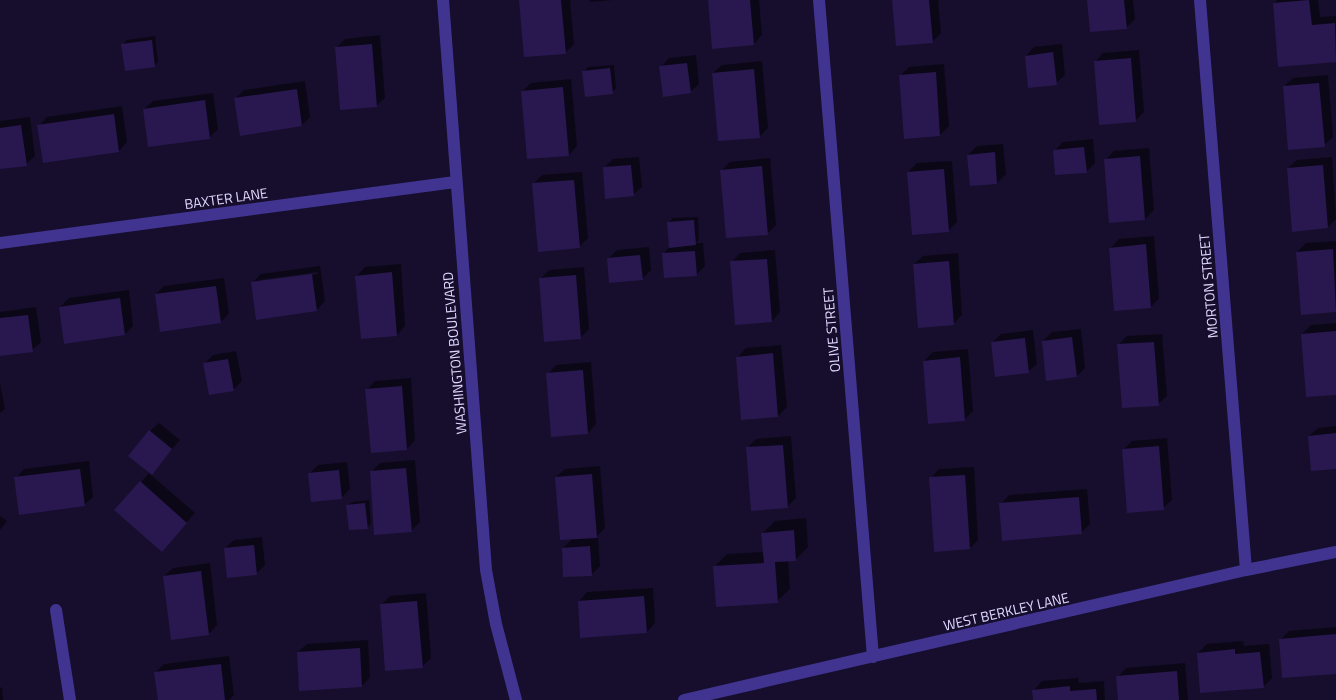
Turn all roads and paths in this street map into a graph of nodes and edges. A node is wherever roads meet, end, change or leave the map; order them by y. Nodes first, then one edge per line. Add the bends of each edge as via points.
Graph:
1 (443, 0) edge
2 (819, 0) edge
3 (1200, 0) edge
4 (455, 182) junction
5 (0, 243) edge
6 (1336, 552) edge
7 (1246, 570) junction
8 (56, 610) dead end
9 (873, 657) junction
10 (70, 700) edge
11 (516, 700) edge
12 (684, 700) edge

1 - 4 street, WASHINGTON BOULEVARD
2 - 9 street, OLIVE STREET
3 - 7 street, MORTON STREET
4 - 5 street, BAXTER LANE
4 - 11 street, WASHINGTON BOULEVARD via 486,570
6 - 7 street, WEST BERKLEY LANE
7 - 9 street, WEST BERKLEY LANE
8 - 10 street
9 - 12 street, WEST BERKLEY LANE

